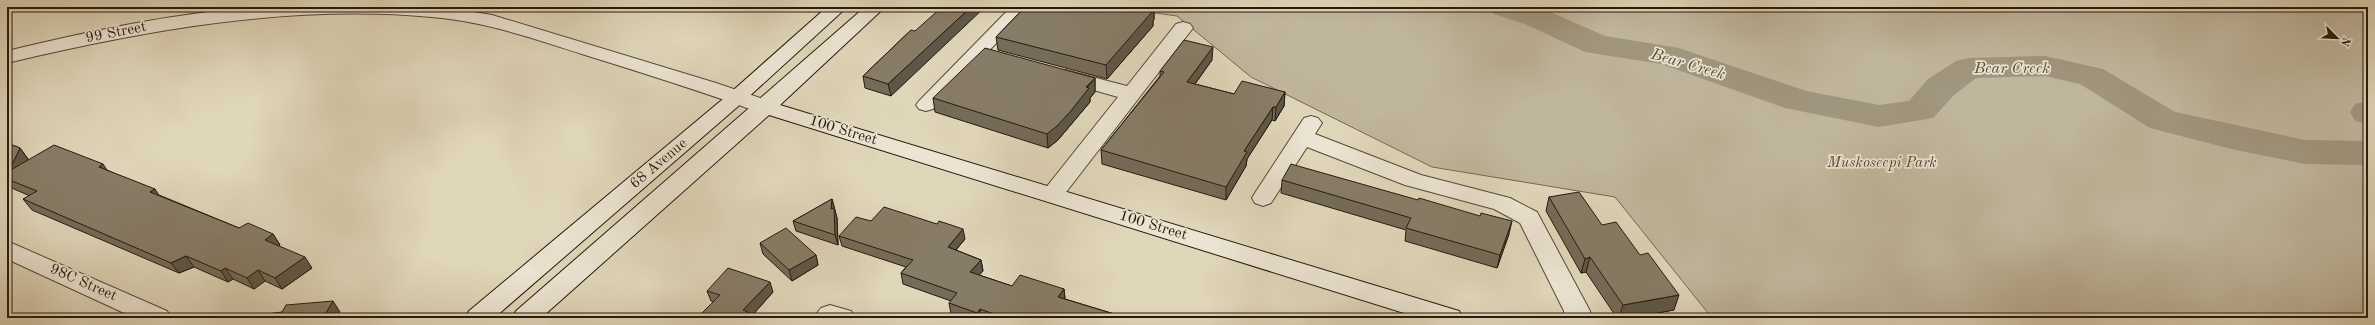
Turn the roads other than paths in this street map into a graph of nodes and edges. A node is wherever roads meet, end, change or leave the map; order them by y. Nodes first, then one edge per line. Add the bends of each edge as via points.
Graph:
1 (838, 7) edge
2 (876, 7) edge
3 (1022, 7) edge
4 (228, 11) edge
5 (1183, 28) dead end
6 (978, 52) junction
7 (7, 57) edge
8 (1001, 58) edge
9 (1047, 71) edge
10 (1132, 94) junction
11 (736, 98) junction
12 (926, 105) dead end
13 (765, 107) junction
14 (1052, 195) junction
15 (1263, 198) dead end
16 (7, 249) edge
17 (158, 318) edge
18 (478, 318) edge
19 (525, 318) edge
20 (1450, 318) edge
21 (1577, 318) edge

1 - 11 street, 68 Avenue
2 - 13 street, 68 Avenue
3 - 6 street
4 - 7 street, 99 Street via 91,37
4 - 11 street, 100 Street via 368,8 458,14 539,34 709,87
5 - 10 street
6 - 8 street
6 - 12 street
9 - 10 street
10 - 14 street
11 - 13 street, 100 Street
11 - 18 street, 68 Avenue
13 - 14 street, 100 Street
13 - 19 street, 68 Avenue
14 - 20 street, 100 Street
15 - 21 street via 1306,130 1414,180 1501,202 1529,218 1577,311
16 - 17 street, 98C Street

